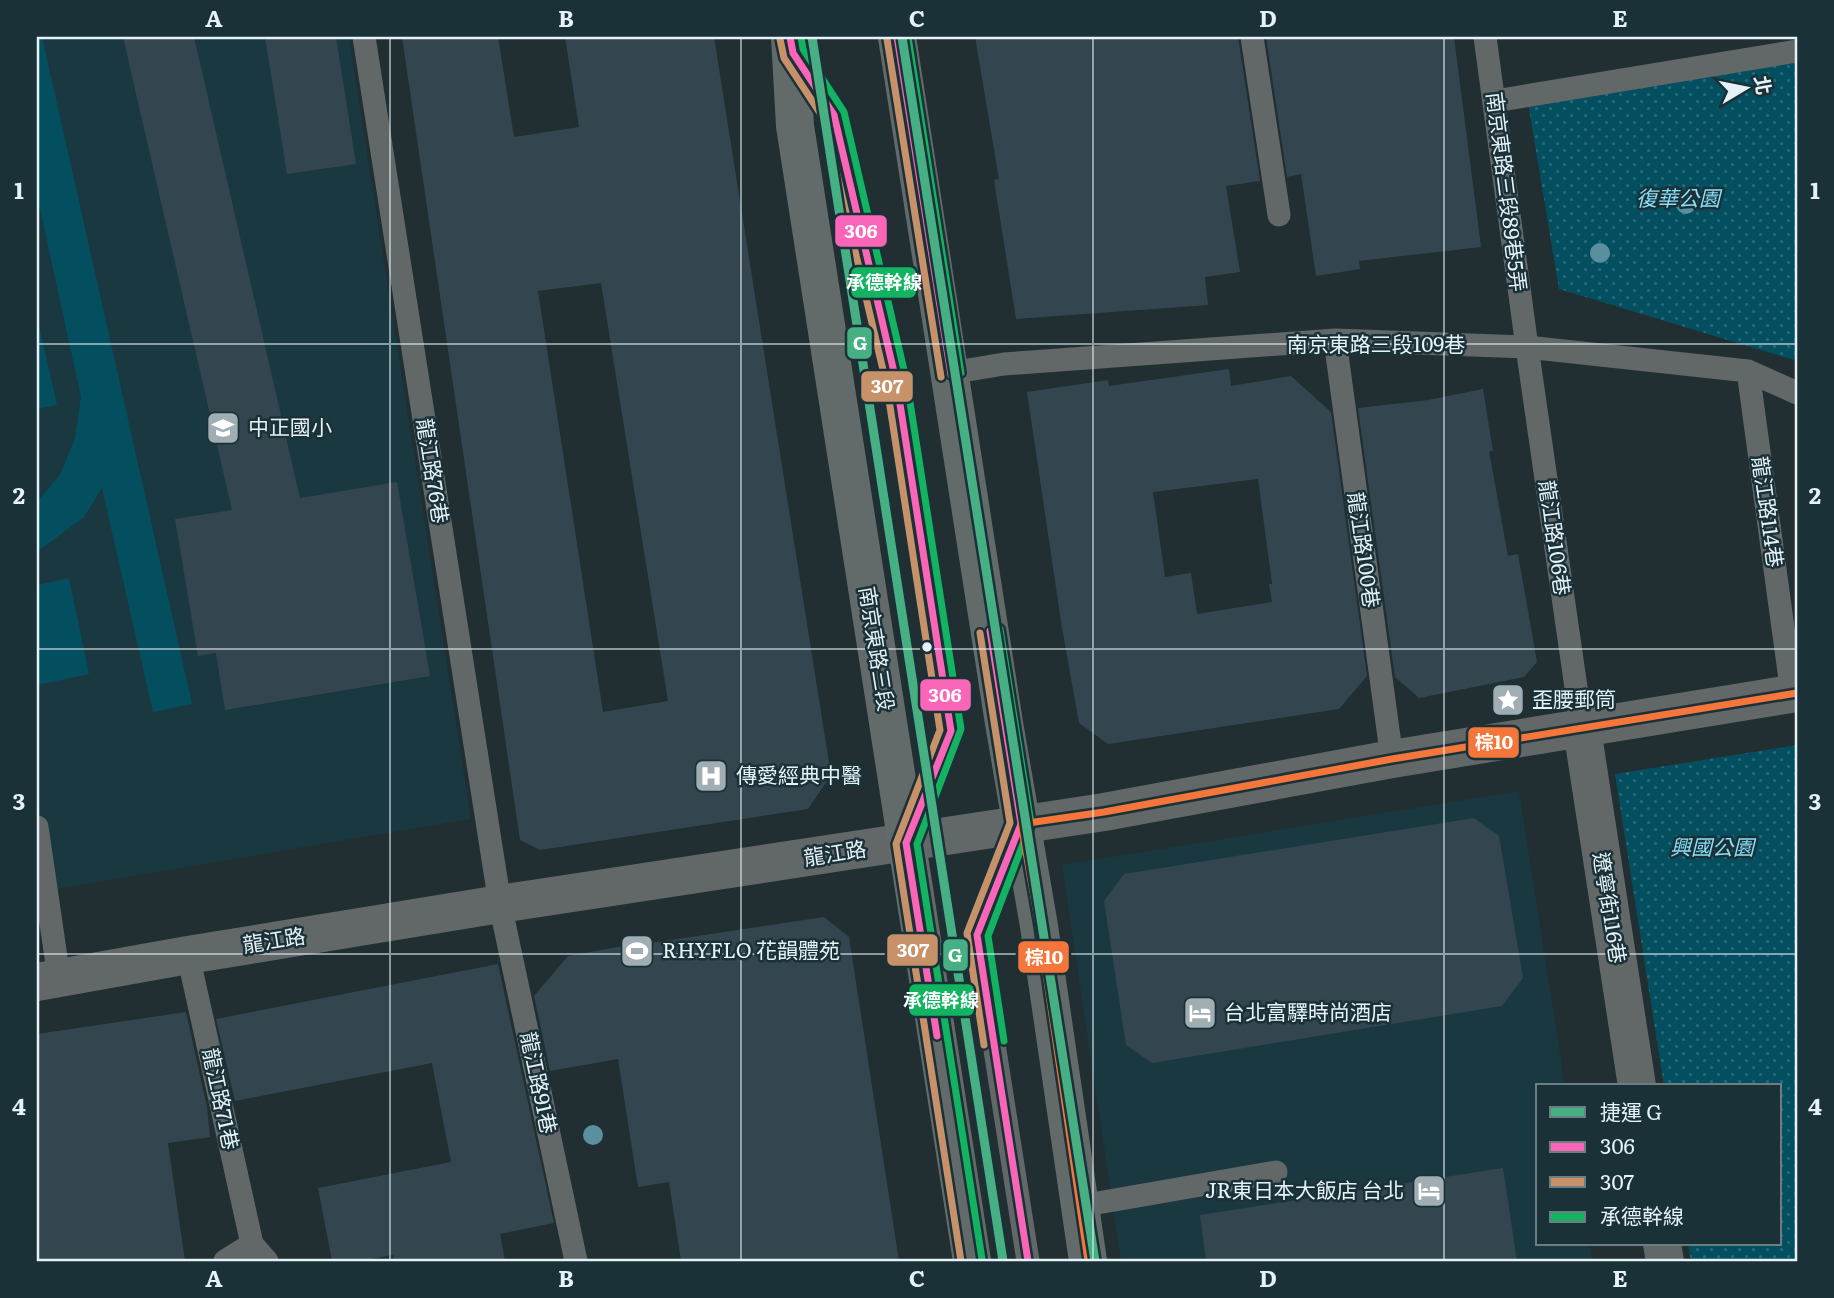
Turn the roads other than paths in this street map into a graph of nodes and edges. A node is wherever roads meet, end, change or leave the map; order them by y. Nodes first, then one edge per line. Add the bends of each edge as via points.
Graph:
1 (364, 37) edge
2 (897, 37) edge
3 (1252, 37) edge
4 (1485, 37) edge
5 (791, 45) edge
6 (1797, 51) edge
7 (1495, 100) junction
8 (1279, 215) dead end
9 (1335, 340) junction
10 (1527, 347) junction
11 (1748, 372) junction
12 (950, 373) junction
13 (1797, 393) edge
14 (1795, 693) edge
15 (1581, 729) junction
16 (1392, 759) junction
17 (1021, 824) junction
18 (37, 827) edge
19 (906, 843) junction
20 (500, 904) junction
21 (188, 955) junction
22 (48, 980) edge
23 (1637, 1084) edge
24 (1276, 1172) dead end
25 (1080, 1206) junction
26 (260, 1253) edge
27 (225, 1261) edge
28 (576, 1261) edge
29 (972, 1261) edge
30 (1028, 1261) edge
31 (1088, 1261) edge

1 - 20 lane, 龍江路76巷
2 - 12 main road
3 - 8 lane
4 - 7 lane, 南京東路三段89巷5弄
5 - 19 main road, 南京東路三段 via 794,126
5 - 19 lane via 834,115 897,385 951,732
6 - 7 lane
7 - 10 lane, 南京東路三段89巷5弄
9 - 10 lane, 南京東路三段109巷
9 - 12 lane, 南京東路三段109巷 via 1004,364
9 - 16 lane, 龍江路100巷
10 - 11 lane, 南京東路三段109巷
10 - 15 lane, 龍江路106巷
11 - 13 lane, 南京東路三段109巷
11 - 14 lane, 龍江路114巷
12 - 17 main road
14 - 15 street, 龍江路
15 - 16 street, 龍江路
15 - 23 street, 遼寧街116巷
16 - 17 street, 龍江路
17 - 19 street, 龍江路
17 - 25 main road
17 - 30 lane via 977,935
18 - 22 lane
19 - 20 street, 龍江路
19 - 29 main road, 南京東路三段
20 - 21 street, 龍江路
20 - 28 lane, 龍江路91巷
21 - 22 street, 龍江路
21 - 26 lane, 龍江路71巷
24 - 25 lane
25 - 31 main road
26 - 27 lane

